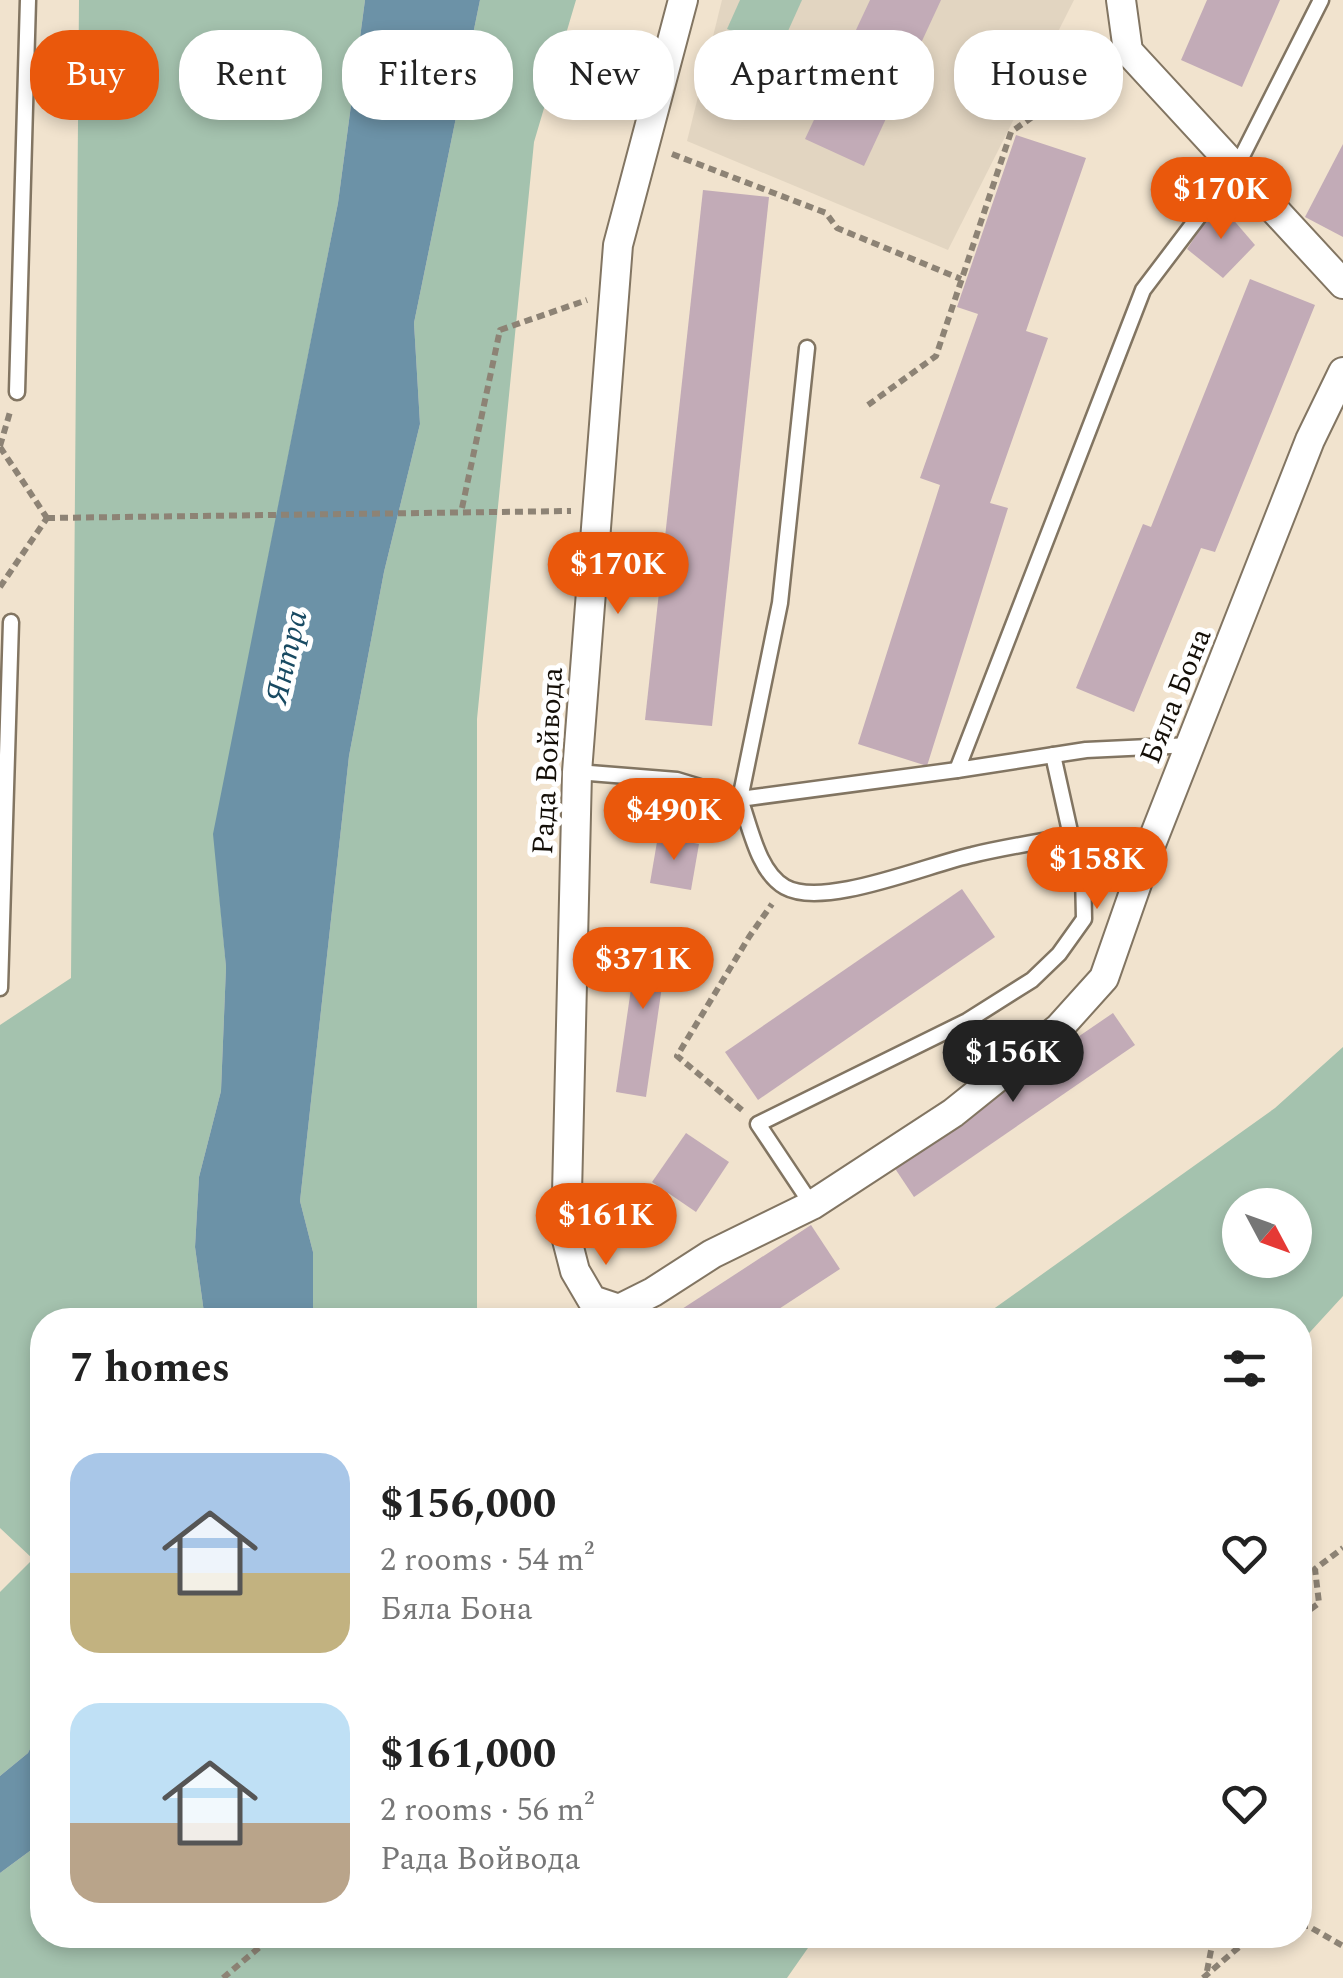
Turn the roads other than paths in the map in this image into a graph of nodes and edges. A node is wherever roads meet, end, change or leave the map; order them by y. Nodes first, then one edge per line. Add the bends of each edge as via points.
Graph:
1 (28, 0) edge
2 (683, 0) edge
3 (1121, 0) edge
4 (1321, 0) edge
5 (1237, 166) junction
6 (1343, 284) edge
7 (807, 348) dead end
8 (1343, 372) edge
9 (17, 392) road end
10 (11, 622) dead end
11 (1192, 746) junction
12 (1053, 755) junction
13 (957, 770) junction
14 (577, 772) junction
15 (740, 799) junction
16 (1071, 836) junction
17 (1148, 852) junction
18 (1083, 871) junction
19 (0, 988) edge
20 (812, 1205) junction
21 (566, 1236) joint
22 (616, 1308) edge
23 (621, 1308) edge

1 - 9 lane
2 - 14 street, Рада Войвода via 618,246
3 - 5 street via 1128,50
4 - 5 lane
5 - 6 street
5 - 13 lane via 1143,290
7 - 15 lane via 780,603
8 - 11 street, Бяла Бона via 1310,440
10 - 19 lane
11 - 12 lane
11 - 17 street, Бяла Бона
12 - 13 lane
12 - 16 lane
13 - 15 lane
14 - 15 lane via 677,780
14 - 21 street, Рада Войвода
15 - 16 lane via 766,868 784,887 808,894
16 - 18 lane
17 - 18 lane
17 - 20 street, Бяла Бона via 1104,978 1059,1028 953,1113
18 - 20 lane via 1084,919 1032,980 967,1022 758,1124
20 - 23 street, Бяла Бона
21 - 22 street, Бяла Бона via 592,1300

